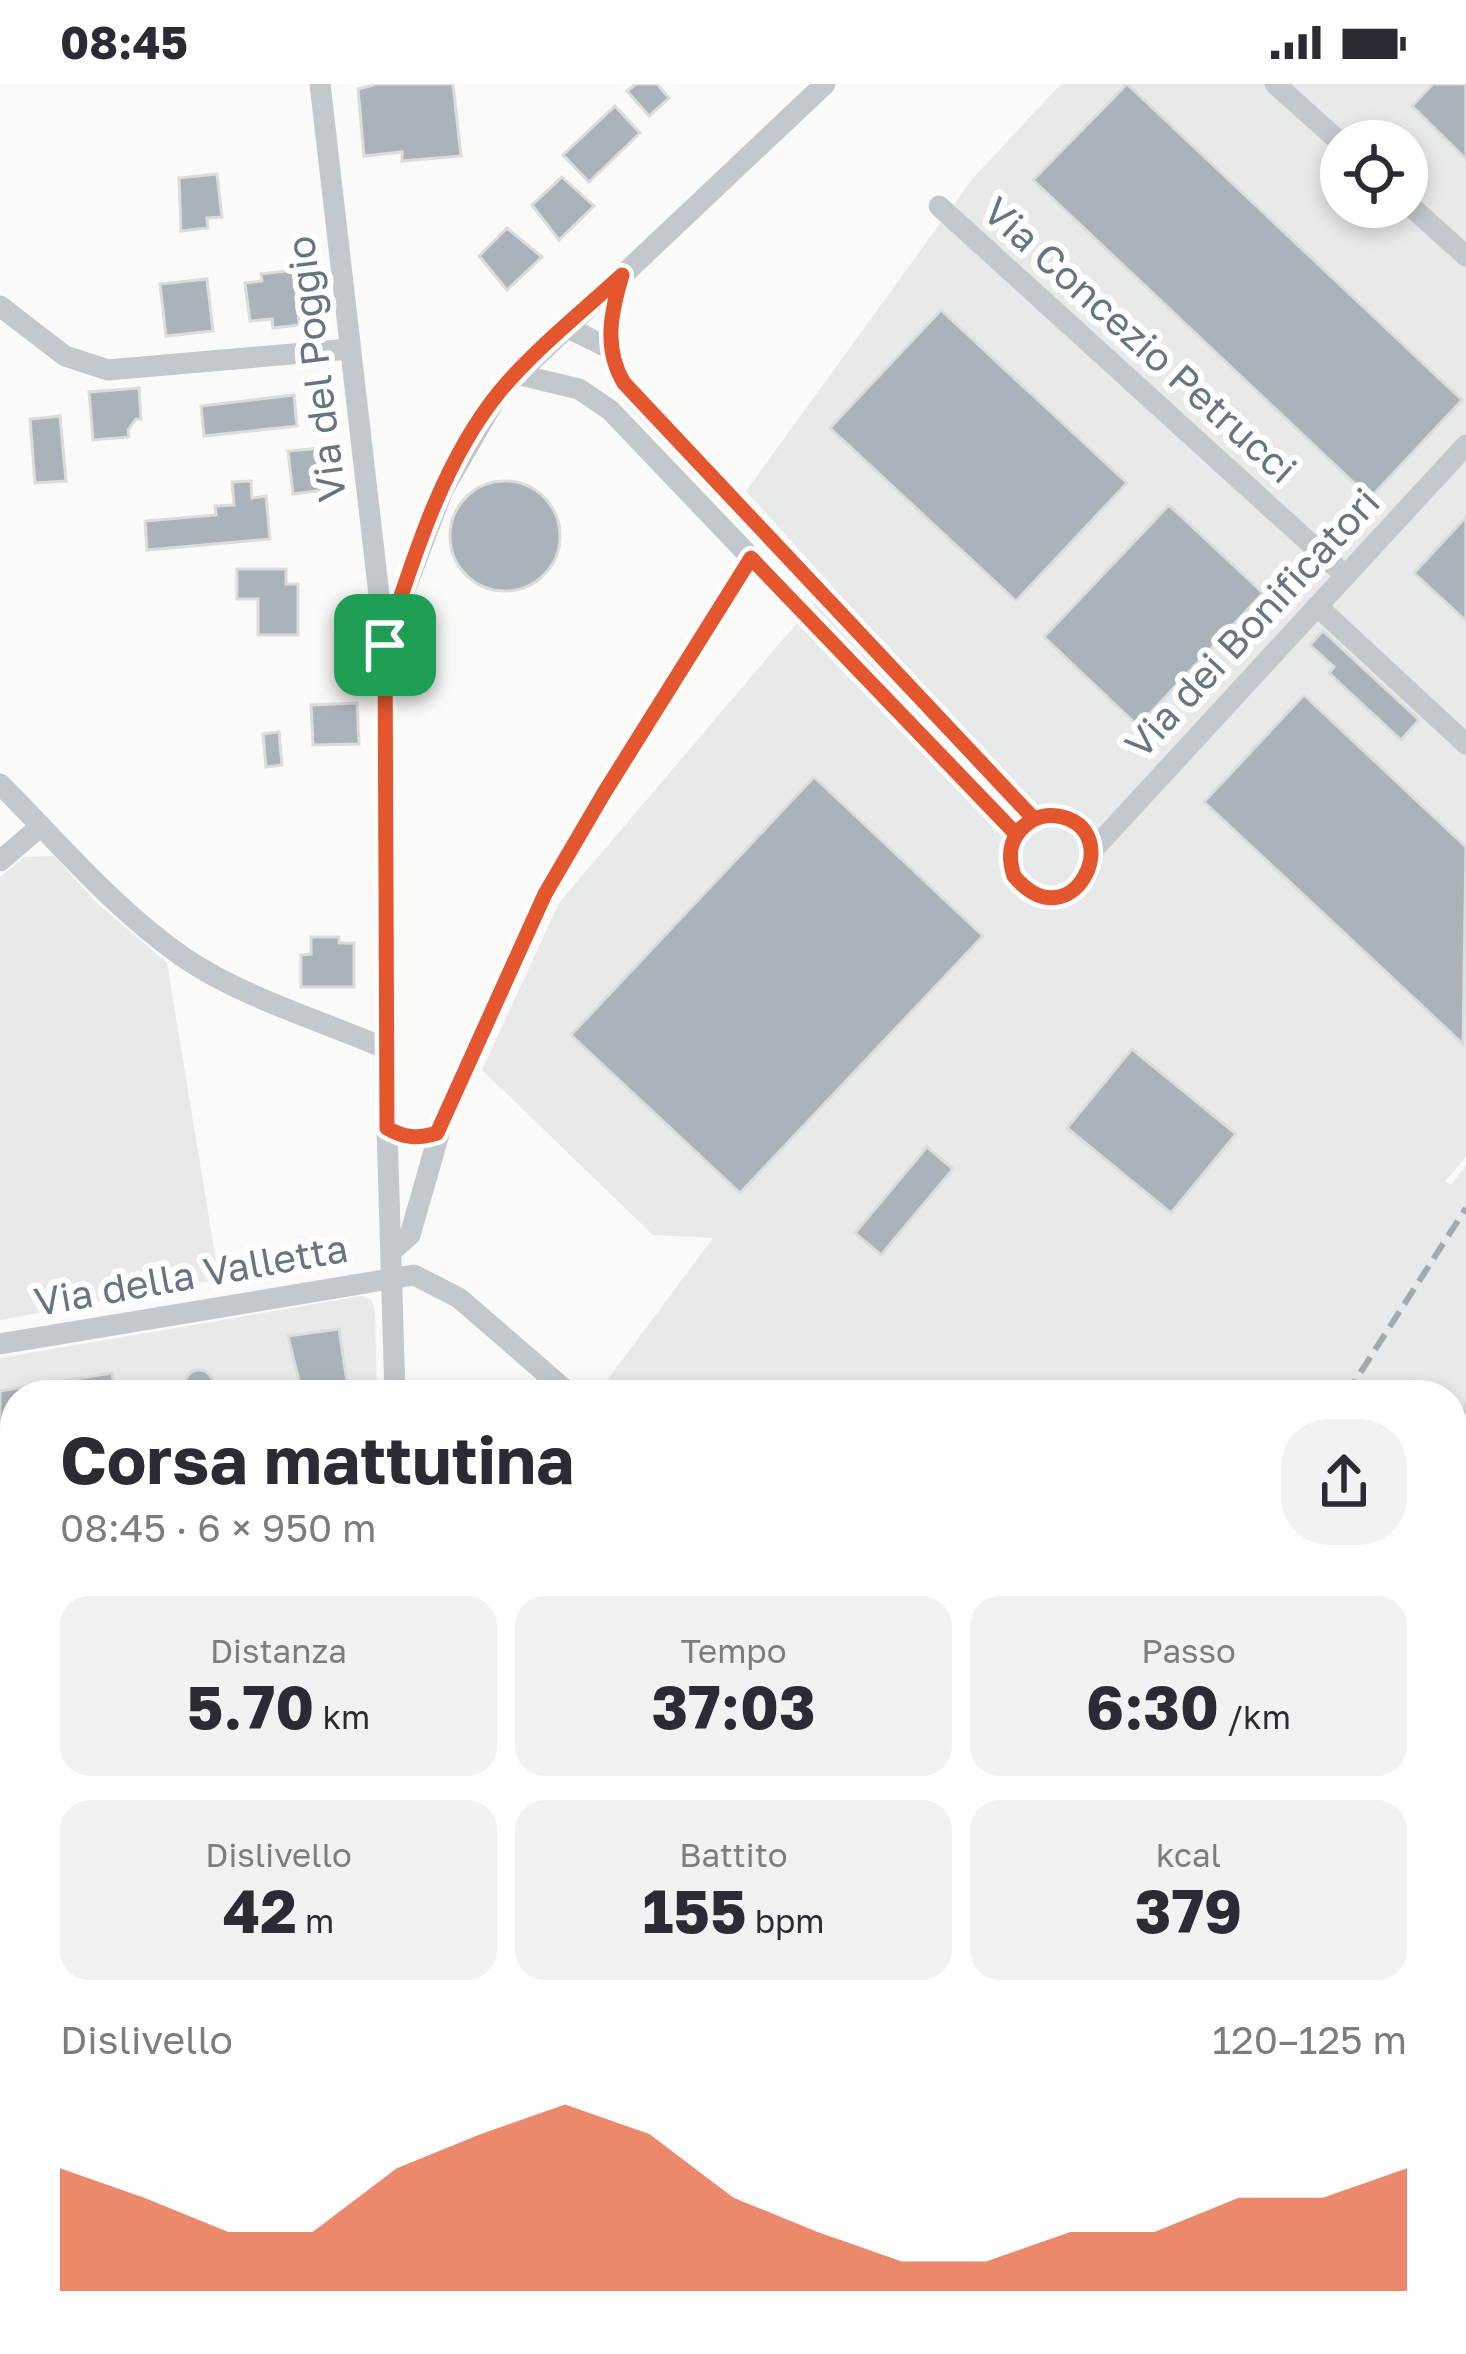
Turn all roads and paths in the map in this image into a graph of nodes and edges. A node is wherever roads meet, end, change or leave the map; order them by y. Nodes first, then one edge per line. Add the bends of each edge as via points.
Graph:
1 (320, 84) edge
2 (825, 84) edge
3 (1275, 84) edge
4 (1320, 124) edge
5 (940, 206) dead end
6 (1428, 222) edge
7 (1466, 256) edge
8 (622, 275) junction
9 (0, 306) edge
10 (561, 332) junction
11 (350, 349) junction
12 (610, 350) junction
13 (516, 374) junction
14 (558, 382) junction
15 (1466, 445) edge
16 (751, 558) junction
17 (1346, 576) junction
18 (1318, 606) junction
19 (385, 645) junction
20 (1466, 744) edge
21 (0, 784) edge
22 (1034, 819) junction
23 (41, 826) junction
24 (1016, 834) junction
25 (1091, 850) junction
26 (0, 861) edge
27 (386, 1049) junction
28 (387, 1128) junction
29 (437, 1133) junction
30 (393, 1250) junction
31 (394, 1276) junction
32 (0, 1344) edge
33 (395, 1380) edge
34 (553, 1380) edge

1 - 11 street, Via del Poggio
2 - 8 street
3 - 4 street
5 - 17 street, Via Concezio Petrucci
6 - 7 street
8 - 10 street
8 - 12 street
9 - 11 street via 65,356 107,370
10 - 12 street
10 - 13 street
10 - 14 street
11 - 19 street, Via del Poggio
12 - 22 street via 635,398
13 - 14 street
13 - 19 street via 442,490
14 - 16 street via 610,410
15 - 17 street, Via dei Bonificatori
16 - 24 street
16 - 29 street via 545,894
17 - 18 street, Via dei Bonificatori
18 - 20 street
18 - 25 street, Via dei Bonificatori
19 - 27 street
21 - 23 street
22 - 24 street
22 - 25 street via 1071,820
23 - 26 street
23 - 27 street via 194,964
24 - 25 street via 1014,876 1035,894 1076,889
27 - 28 street
28 - 29 street via 409,1137
28 - 30 street
29 - 30 street via 410,1235
30 - 31 street
31 - 32 street, Via della Valletta
31 - 33 street
31 - 34 street via 441,1286

